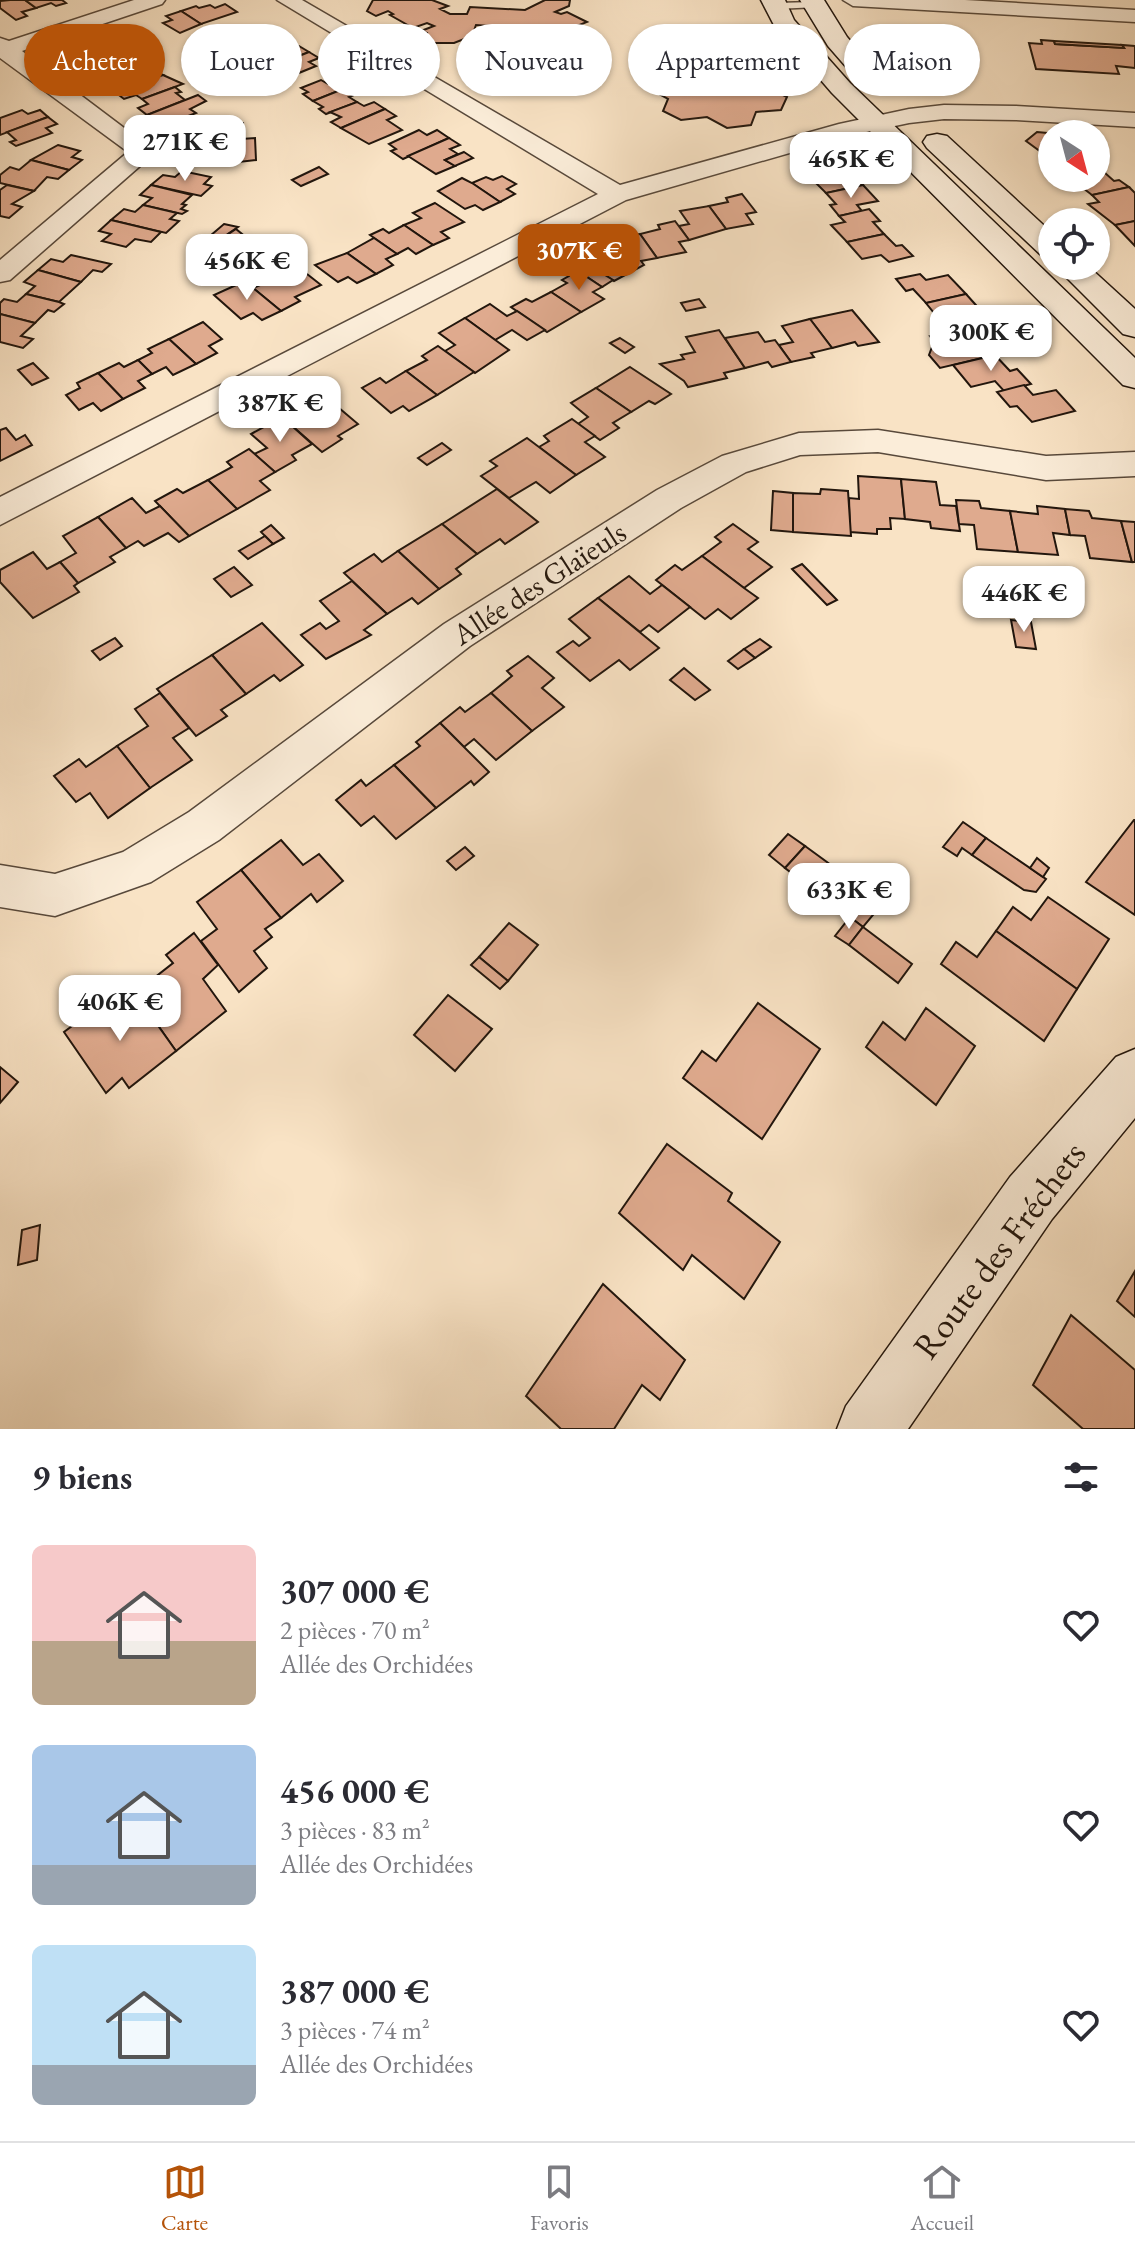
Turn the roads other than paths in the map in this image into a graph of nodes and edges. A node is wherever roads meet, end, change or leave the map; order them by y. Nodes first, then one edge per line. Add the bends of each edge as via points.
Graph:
1 (155, 0) edge
2 (287, 0) edge
3 (845, 0) edge
4 (853, 0) edge
5 (1130, 0) edge
6 (813, 2) edge
7 (774, 3) edge
8 (989, 4) edge
9 (1135, 14) edge
10 (2, 49) edge
11 (897, 108) junction
12 (1135, 120) edge
13 (617, 194) junction
14 (1038, 236) edge
15 (0, 274) edge
16 (1085, 280) edge
17 (1135, 327) edge
18 (1135, 377) edge
19 (1135, 464) edge
20 (0, 512) edge
21 (0, 886) edge
22 (1135, 1076) edge
23 (869, 1429) edge

1 - 10 street
2 - 13 street
3 - 6 street
4 - 8 street
5 - 9 street
6 - 7 lane
6 - 11 street via 837,41
7 - 11 street via 783,22
8 - 9 street
10 - 15 street via 143,152
11 - 12 street
11 - 13 street
11 - 14 street
11 - 18 street via 922,168
13 - 20 street
16 - 17 street
19 - 21 street, Allée des Glaïeuls via 1046,468 878,441 799,444 734,464 669,499 457,635 204,826 135,868 55,895
22 - 23 street, Route des Fréchets via 1031,1198

